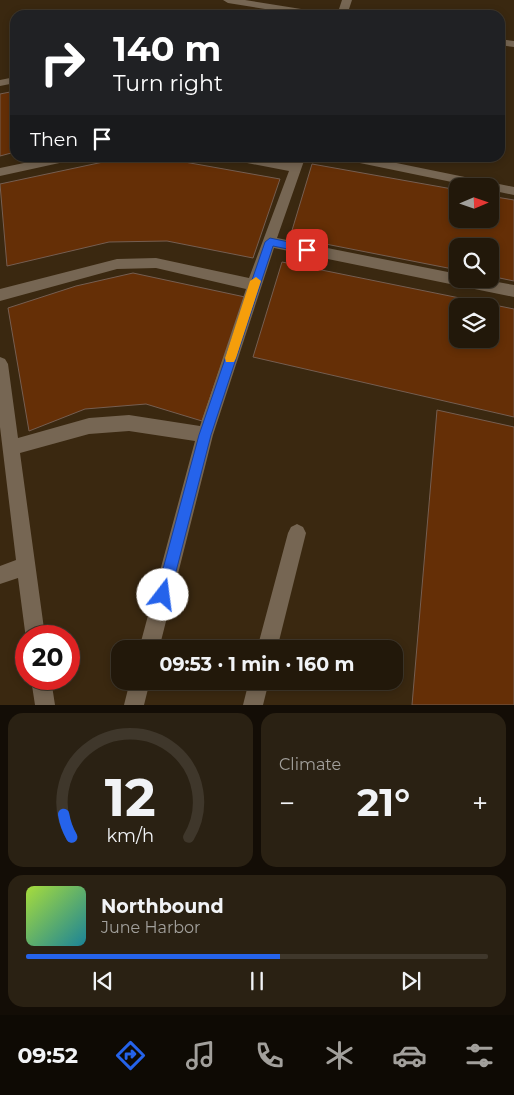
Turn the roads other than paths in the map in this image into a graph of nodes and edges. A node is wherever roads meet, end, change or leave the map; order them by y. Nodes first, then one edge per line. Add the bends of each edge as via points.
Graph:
1 (228, 0) edge
2 (289, 10) edge
3 (46, 162) edge
4 (374, 162) edge
5 (298, 163) edge
6 (0, 172) edge
7 (451, 178) edge
8 (499, 188) edge
9 (514, 192) edge
10 (270, 242) junction
11 (254, 285) junction
12 (514, 291) edge
13 (0, 295) edge
14 (0, 372) edge
15 (205, 435) junction
16 (10, 448) junction
17 (297, 534) dead end
18 (24, 566) junction
19 (0, 575) edge
20 (33, 625) edge
21 (151, 640) edge
22 (270, 640) edge
23 (43, 690) edge
24 (138, 690) edge
25 (257, 690) edge
26 (45, 705) edge
27 (134, 705) edge
28 (253, 705) edge

1 - 2 lane
3 - 6 lane
4 - 7 lane
5 - 10 lane
8 - 9 lane
10 - 11 lane
10 - 12 lane
11 - 13 lane via 156,263 117,264
11 - 15 lane
14 - 16 lane
15 - 16 lane via 128,423 89,426
15 - 21 lane
16 - 18 lane
17 - 22 lane
18 - 19 lane
18 - 20 lane
23 - 26 lane
24 - 27 lane
25 - 28 lane

